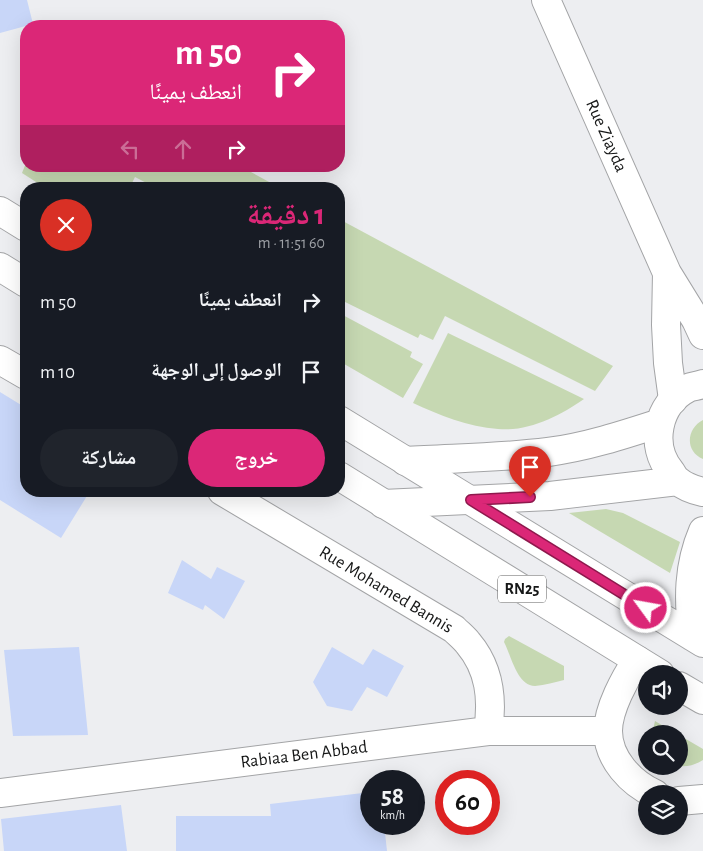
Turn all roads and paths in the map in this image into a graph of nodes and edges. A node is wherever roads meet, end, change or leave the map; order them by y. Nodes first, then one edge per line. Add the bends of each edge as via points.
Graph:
1 (546, 0) edge
2 (0, 211) edge
3 (20, 223) edge
4 (0, 267) edge
5 (667, 273) junction
6 (20, 280) edge
7 (703, 335) edge
8 (0, 360) edge
9 (20, 372) edge
10 (703, 384) edge
11 (666, 411) junction
12 (345, 424) edge
13 (406, 461) junction
14 (345, 480) edge
15 (678, 481) junction
16 (703, 492) edge
17 (232, 497) edge
18 (471, 500) junction
19 (383, 504) junction
20 (703, 531) edge
21 (698, 640) edge
22 (645, 665) edge
23 (638, 670) edge
24 (688, 691) edge
25 (703, 700) edge
26 (488, 731) junction
27 (608, 731) junction
28 (640, 785) edge
29 (0, 793) edge

1 - 5 street, Rue Ziayda
2 - 3 street
4 - 6 street
5 - 7 street, Rue Ziayda
5 - 11 street, Rue Ziayda
8 - 9 street
10 - 11 street via 688,388
11 - 13 street via 587,445 504,456
11 - 15 street, Rue Ziayda via 658,444 664,464
12 - 13 street, RN25
13 - 18 street, RN25
14 - 19 street, RN25
15 - 16 street
15 - 18 street via 583,493
17 - 26 street, Rue Mohamed Bannis via 454,629 479,659 486,676 491,713
18 - 19 street
18 - 21 street, RN25
19 - 22 street, RN25
20 - 21 street via 693,562 690,587 690,612
23 - 27 street via 629,672 618,694
24 - 25 street
26 - 27 street, Rabiaa Ben Abbad
26 - 29 street, Rabiaa Ben Abbad
27 - 28 street via 620,765

